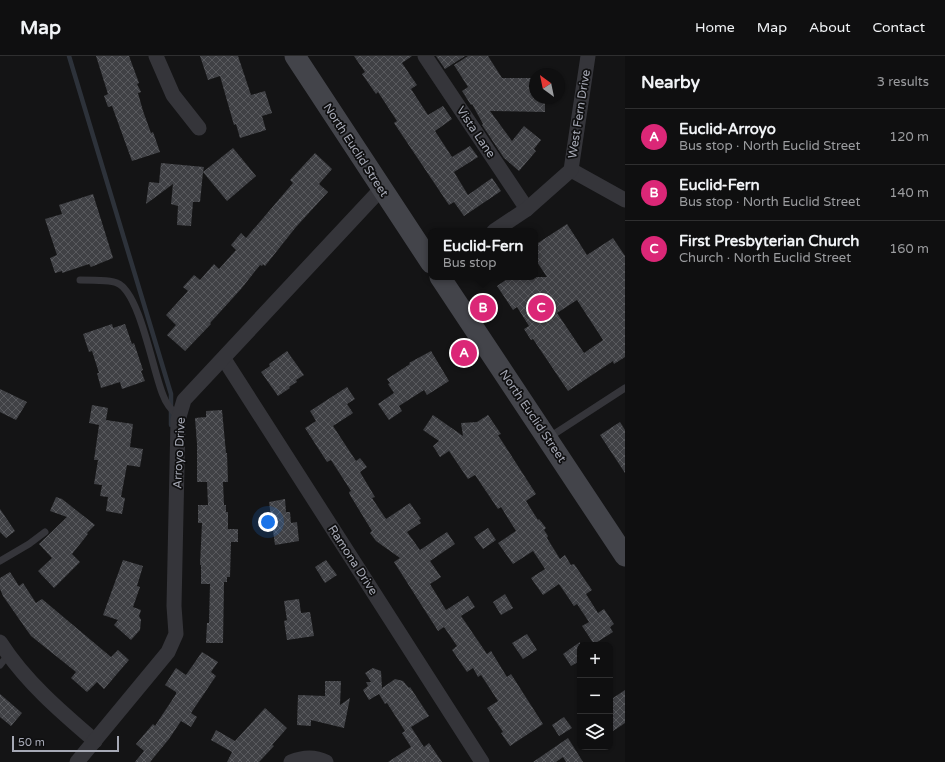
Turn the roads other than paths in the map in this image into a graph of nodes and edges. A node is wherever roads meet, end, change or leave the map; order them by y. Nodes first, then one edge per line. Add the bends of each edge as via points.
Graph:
1 (156, 56) edge
2 (295, 56) edge
3 (425, 56) edge
4 (588, 56) edge
5 (199, 128) dead end
6 (571, 170) junction
7 (382, 188) junction
8 (625, 200) edge
9 (527, 209) junction
10 (498, 228) edge
11 (428, 258) edge
12 (80, 280) dead end
13 (442, 280) edge
14 (224, 359) junction
15 (625, 388) edge
16 (179, 417) junction
17 (548, 438) junction
18 (45, 532) dead end
19 (625, 556) edge
20 (0, 561) edge
21 (0, 642) edge
22 (4, 660) edge
23 (95, 740) junction
24 (77, 762) edge
25 (291, 762) edge
26 (326, 762) edge
27 (482, 762) edge

1 - 5 street via 173,95
2 - 7 main road, North Euclid Street
3 - 9 street, Vista Lane
4 - 6 street, West Fern Drive
6 - 8 street
6 - 9 street, West Fern Drive
7 - 11 main road, North Euclid Street
7 - 14 street, Arroyo Drive
9 - 10 street, West Fern Drive
12 - 16 lane via 117,283 128,293 149,347 162,394
13 - 17 main road, North Euclid Street
14 - 16 street, Arroyo Drive via 184,400
14 - 27 street, Ramona Drive
15 - 17 lane
16 - 23 street, Arroyo Drive via 174,606 176,634 168,652
17 - 19 main road, North Euclid Street
18 - 20 lane
21 - 22 street
22 - 23 street
23 - 24 street, Arroyo Drive
25 - 26 street via 312,757

